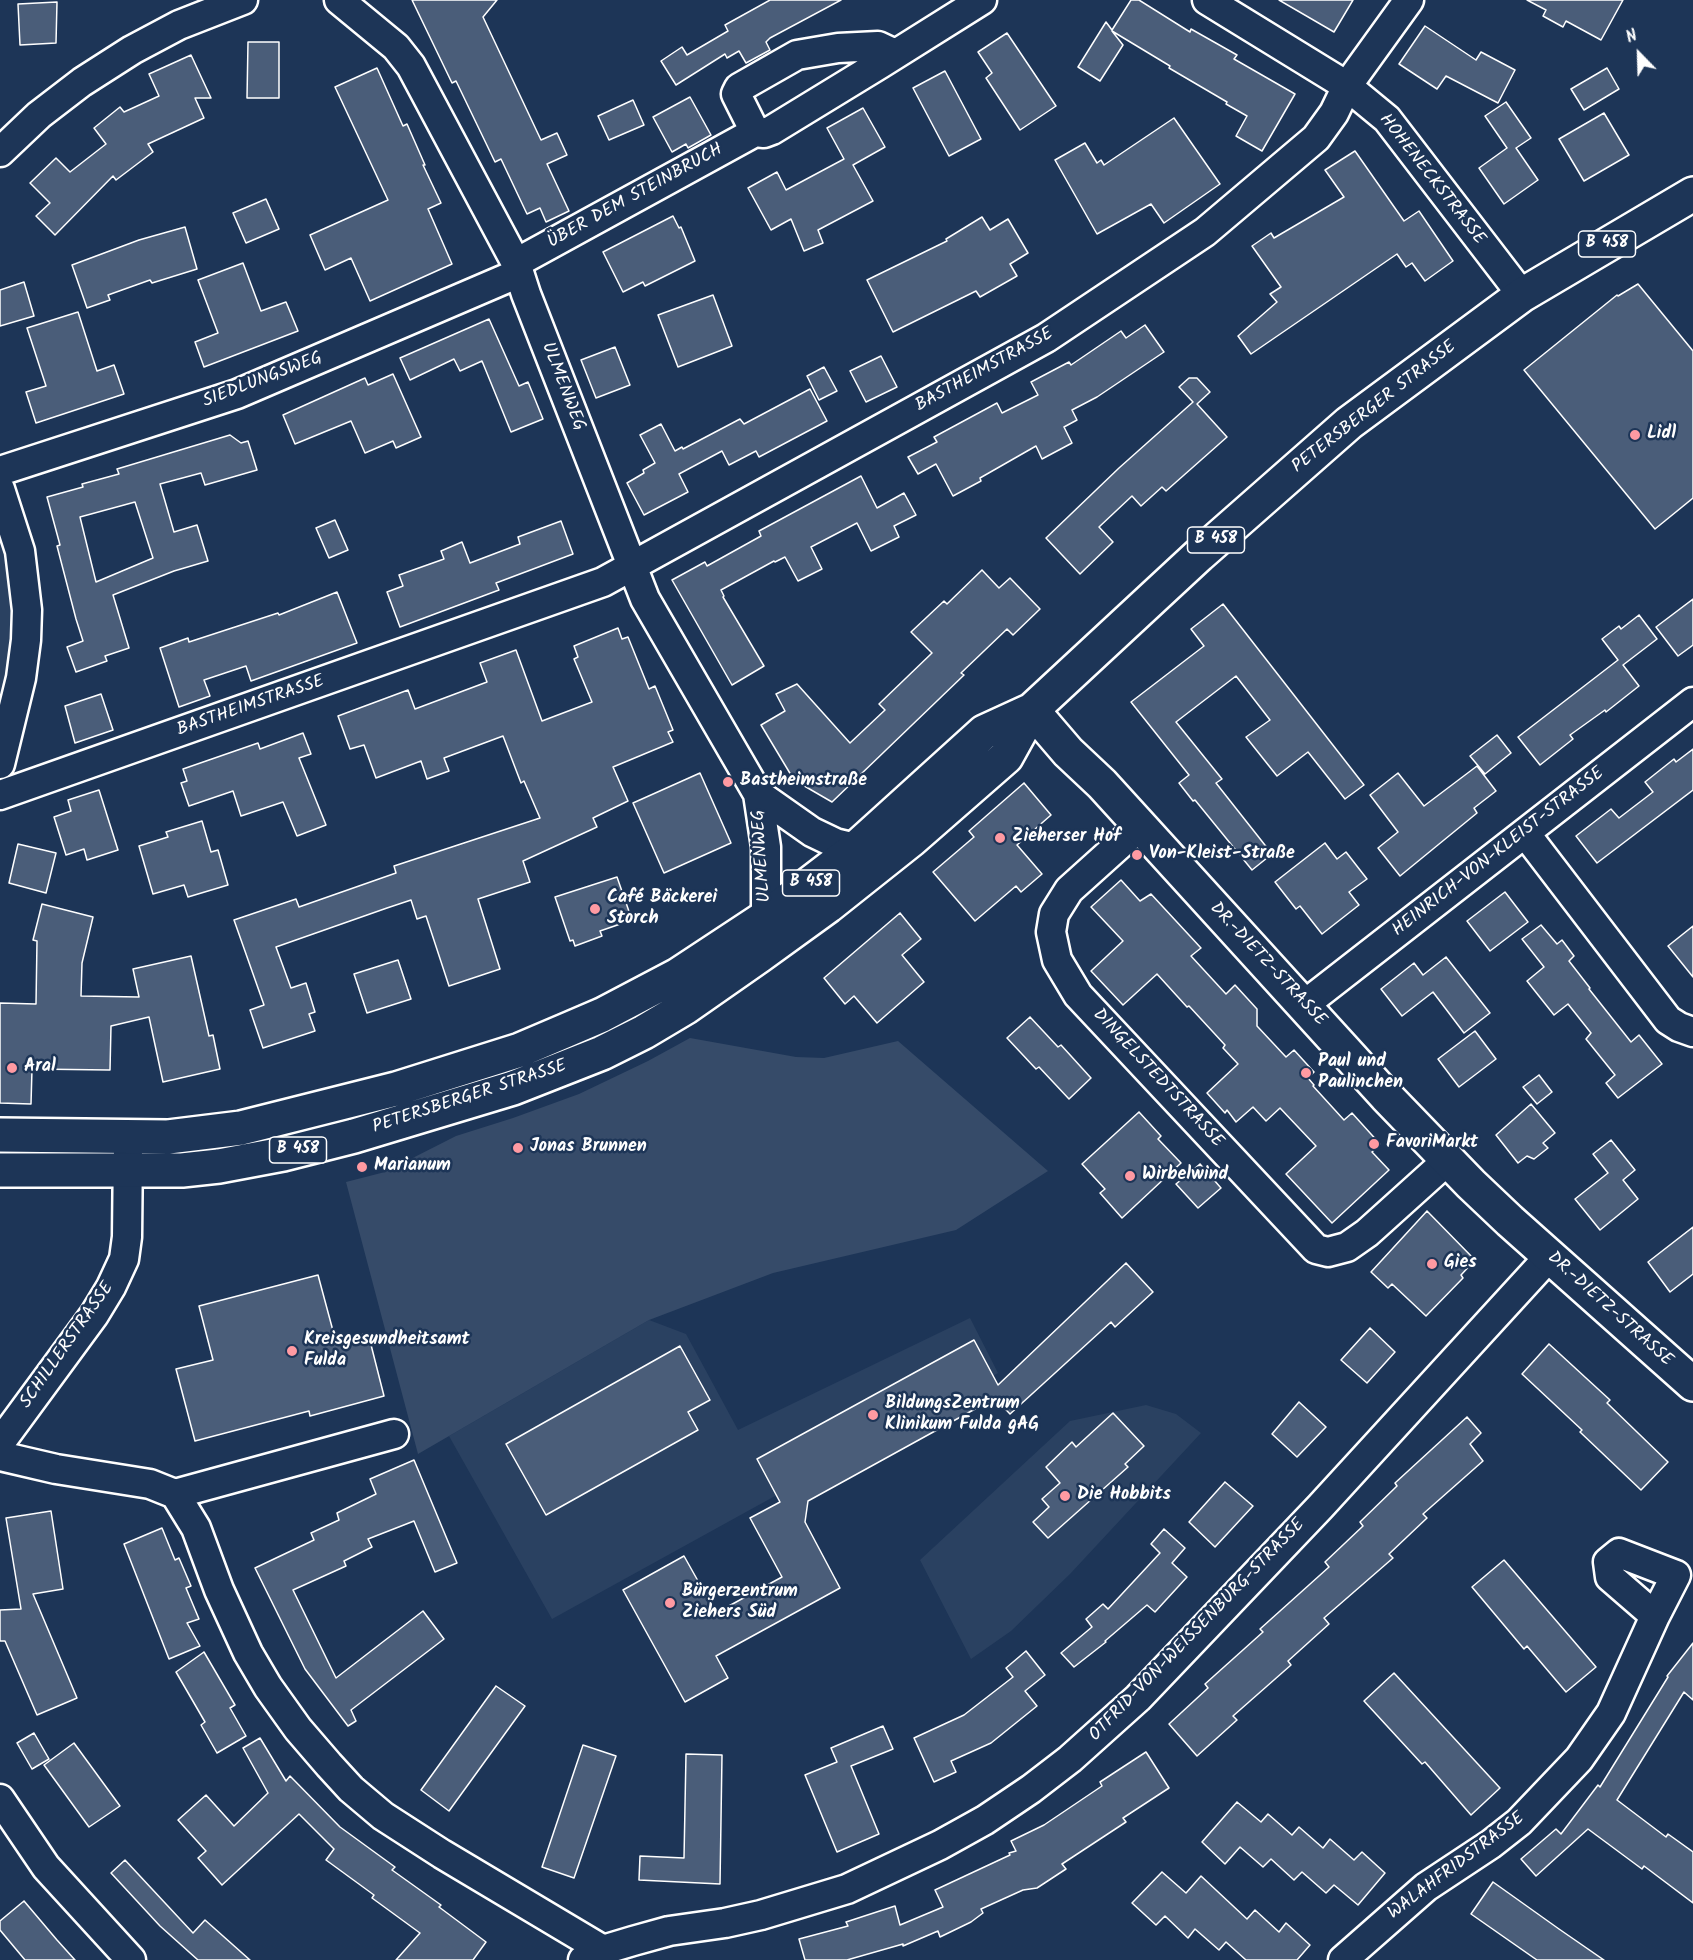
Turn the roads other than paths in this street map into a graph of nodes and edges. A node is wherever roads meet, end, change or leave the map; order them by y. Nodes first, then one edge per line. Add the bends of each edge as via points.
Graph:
1 (243, 0) edge
2 (339, 0) edge
3 (982, 0) edge
4 (1208, 0) edge
5 (1409, 0) edge
6 (895, 54) junction
7 (1347, 86) junction
8 (755, 132) junction
9 (0, 152) edge
10 (1693, 194) edge
11 (518, 268) junction
12 (1522, 295) junction
13 (0, 471) edge
14 (0, 489) edge
15 (631, 567) junction
16 (1693, 702) edge
17 (1032, 710) junction
18 (0, 764) edge
19 (758, 794) junction
20 (0, 795) edge
21 (1139, 827) junction
22 (1525, 833) junction
23 (856, 848) junction
24 (766, 918) junction
25 (1304, 1005) junction
26 (1693, 1032) edge
27 (0, 1135) edge
28 (128, 1137) junction
29 (1448, 1160) junction
30 (0, 1170) edge
31 (128, 1171) junction
32 (1549, 1257) junction
33 (1693, 1384) edge
34 (394, 1434) dead end
35 (0, 1443) edge
36 (0, 1456) edge
37 (175, 1494) junction
38 (1655, 1616) dead end
39 (0, 1799) edge
40 (593, 1955) edge
41 (131, 1960) edge
42 (1343, 1960) edge

1 - 9 street via 179,25 132,50 39,115
2 - 11 street, ULMENWEG via 396,47 411,66
3 - 6 street, ÜBER DEM STEINBRUCH
4 - 7 street, HOHENECKSTRASSE
5 - 7 street, BASTHEIMSTRASSE
6 - 8 street, ÜBER DEM STEINBRUCH via 772,130
6 - 8 street via 878,46 797,56 739,88 736,94
7 - 12 street, HOHENECKSTRASSE via 1387,119
7 - 15 street, BASTHEIMSTRASSE via 1316,138 1205,232 1046,338
8 - 11 street, ÜBER DEM STEINBRUCH
10 - 12 main road, PETERSBERGER STRASSE / B 458
11 - 13 street, SIEDLUNGSWEG via 237,394
11 - 15 street, ULMENWEG
12 - 17 main road, PETERSBERGER STRASSE / B 458 via 1349,423
14 - 18 street via 20,551 27,610 21,678
15 - 19 street, ULMENWEG via 645,599
15 - 20 street, BASTHEIMSTRASSE via 564,597
16 - 22 street, HEINRICH-VON-KLEIST-STRASSE
17 - 21 main road, DR.-DIETZ-STRASSE
17 - 23 main road, PETERSBERGER STRASSE / B 458 via 984,732
17 - 31 main road, PETERSBERGER STRASSE / B 458 via 1006,757 911,840 768,950 645,1032 513,1088 354,1136 219,1167
19 - 23 street, ULMENWEG via 812,832
19 - 24 street, ULMENWEG via 766,847
21 - 25 main road, DR.-DIETZ-STRASSE
21 - 29 street, DINGELSTEDTSTRASSE via 1070,890 1054,914 1051,932 1057,960 1078,995 1316,1250 1328,1252 1347,1247
22 - 25 street, HEINRICH-VON-KLEIST-STRASSE
22 - 26 street via 1668,1020
23 - 24 main road, PETERSBERGER STRASSE / B 458
24 - 28 main road, PETERSBERGER STRASSE / B 458 via 678,975 520,1050 396,1089 241,1128
25 - 29 main road, DR.-DIETZ-STRASSE
27 - 28 main road, PETERSBERGER STRASSE / B 458
28 - 31 street, SCHILLERSTRASSE
29 - 32 main road, DR.-DIETZ-STRASSE
30 - 31 main road, PETERSBERGER STRASSE / B 458
31 - 35 street, SCHILLERSTRASSE via 124,1259 111,1287
32 - 33 main road, DR.-DIETZ-STRASSE
32 - 40 street, OTFRID-VON-WEISSENBURG-STRASSE via 1183,1652 1071,1759 1031,1789 986,1820 847,1890 761,1915 669,1931
34 - 37 street
36 - 37 street via 150,1484
37 - 40 street, OTFRID-VON-WEISSENBURG-STRASSE via 196,1528 248,1653 298,1729 329,1765 383,1816
38 - 42 street, WALAHFRIDSTRASSE via 1611,1713 1579,1759 1542,1800 1491,1844 1426,1887
39 - 41 street via 46,1867

